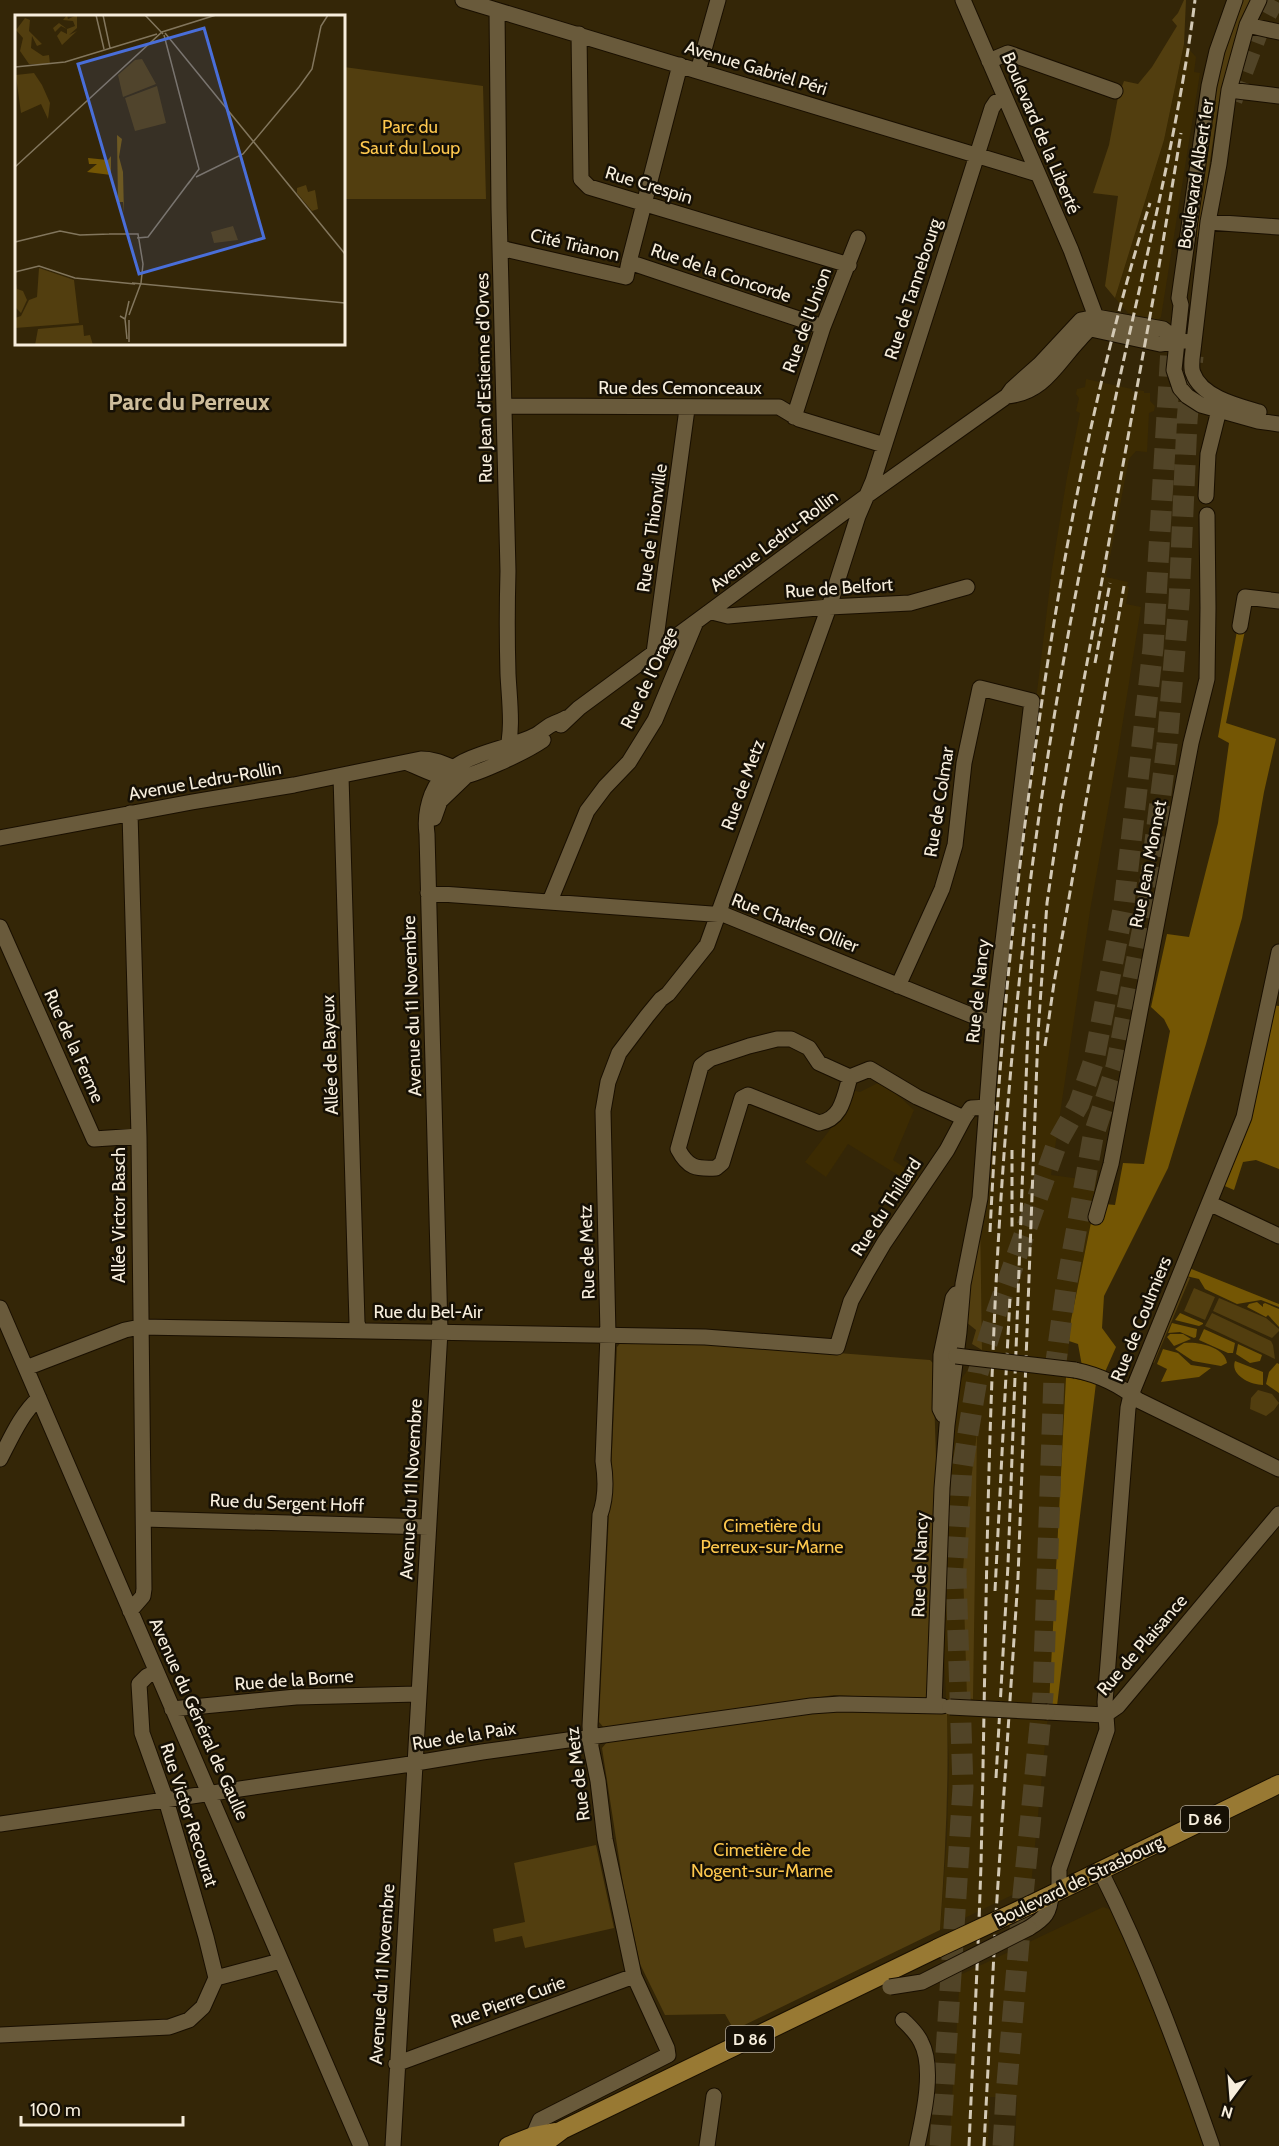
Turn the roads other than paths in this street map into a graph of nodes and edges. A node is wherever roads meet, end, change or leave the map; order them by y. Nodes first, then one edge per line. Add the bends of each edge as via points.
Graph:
1 (463, 0) edge
2 (718, 0) edge
3 (963, 0) edge
4 (1235, 0) edge
5 (1258, 0) edge
6 (496, 11) junction
7 (1247, 25) junction
8 (1279, 32) edge
9 (579, 34) junction
10 (988, 61) junction
11 (680, 65) junction
12 (698, 70) junction
13 (1229, 90) junction
14 (1115, 91) dead end
15 (1279, 96) edge
16 (1005, 98) junction
17 (976, 155) junction
18 (1038, 174) junction
19 (643, 204) junction
20 (1208, 222) junction
21 (1279, 227) edge
22 (858, 238) dead end
23 (500, 248) junction
24 (629, 262) junction
25 (849, 265) junction
26 (1179, 298) junction
27 (1090, 322) junction
28 (823, 327) junction
29 (1163, 329) junction
30 (1177, 340) junction
31 (1193, 341) junction
32 (1014, 396) junction
33 (1220, 405) junction
34 (505, 406) junction
35 (687, 408) junction
36 (794, 417) junction
37 (1279, 418) edge
38 (1279, 424) edge
39 (884, 445) junction
40 (1206, 496) dead end
41 (866, 497) junction
42 (1207, 514) dead end
43 (967, 587) dead end
44 (1279, 601) edge
45 (830, 607) junction
46 (712, 612) junction
47 (695, 624) junction
48 (1240, 626) dead end
49 (654, 653) junction
50 (1032, 701) joint
51 (566, 718) junction
52 (509, 744) junction
53 (478, 763) junction
54 (452, 773) junction
55 (341, 776) junction
56 (130, 813) junction
57 (427, 834) junction
58 (3, 838) edge
59 (428, 892) junction
60 (550, 901) junction
61 (719, 914) junction
62 (0, 927) edge
63 (1279, 951) edge
64 (898, 986) junction
65 (993, 1024) junction
66 (850, 1077) junction
67 (988, 1107) junction
68 (964, 1118) junction
69 (139, 1136) junction
70 (1209, 1203) junction
71 (1096, 1217) dead end
72 (1279, 1236) edge
73 (963, 1284) junction
74 (2, 1317) edge
75 (140, 1327) junction
76 (360, 1331) junction
77 (440, 1331) junction
78 (608, 1335) junction
79 (837, 1347) joint
80 (956, 1356) junction
81 (26, 1368) junction
82 (1131, 1395) junction
83 (39, 1398) junction
84 (947, 1425) junction
85 (0, 1459) edge
86 (1279, 1469) edge
87 (1279, 1514) edge
88 (144, 1519) junction
89 (428, 1527) junction
90 (130, 1611) junction
91 (156, 1672) junction
92 (418, 1694) junction
93 (942, 1706) junction
94 (172, 1709) junction
95 (1105, 1715) junction
96 (591, 1738) junction
97 (414, 1764) junction
98 (1279, 1784) edge
99 (210, 1794) junction
100 (166, 1800) junction
101 (0, 1824) edge
102 (1100, 1870) junction
103 (1055, 1892) junction
104 (280, 1961) junction
105 (634, 1976) junction
106 (216, 1978) junction
107 (858, 1988) junction
108 (903, 2020) dead end
109 (0, 2035) edge
110 (396, 2064) junction
111 (714, 2097) dead end
112 (390, 2141) edge
113 (537, 2141) edge
114 (361, 2146) edge
115 (508, 2146) edge
116 (707, 2146) edge
117 (917, 2146) edge
118 (1212, 2146) edge

1 - 6 street, Avenue Gabriel Péri
2 - 12 street
3 - 10 street, Boulevard de la Liberté
4 - 26 street, Boulevard Albert 1er via 1209,86
5 - 7 street, Boulevard Albert 1er
6 - 9 street, Avenue Gabriel Péri
6 - 23 street, Rue Jean d'Estienne d'Orves
7 - 8 street
7 - 13 street, Boulevard Albert 1er
9 - 11 street, Avenue Gabriel Péri
9 - 19 street, Rue Crespin via 581,179 589,187
10 - 14 street via 1008,53
10 - 16 street, Boulevard de la Liberté
11 - 12 street, Avenue Gabriel Péri
11 - 19 street, Rue de la Concorde
12 - 17 street, Avenue Gabriel Péri
13 - 15 street
13 - 20 street, Boulevard Albert 1er
16 - 17 street, Rue de Tannebourg via 992,108
16 - 18 street, Boulevard de la Liberté
17 - 18 street, Avenue Gabriel Péri
17 - 39 street, Rue de Tannebourg
18 - 27 street, Boulevard de la Liberté via 1082,281
19 - 24 street, Rue de la Concorde
19 - 25 street, Rue Crespin
20 - 21 street
20 - 31 street, Boulevard Albert 1er
22 - 25 street, Rue de l'Union
23 - 24 street, Cité Trianon via 626,277
23 - 34 street, Rue Jean d'Estienne d'Orves
24 - 28 street, Rue de la Concorde
25 - 28 street, Rue de l'Union
26 - 29 street, Boulevard Albert 1er
26 - 30 street, Boulevard Albert 1er
27 - 29 street
27 - 30 street via 1160,344
27 - 32 street, Avenue Ledru-Rollin via 1046,378
27 - 32 street, Avenue Ledru-Rollin via 1012,389
28 - 36 street, Rue de l'Union
29 - 30 street
30 - 31 street
30 - 33 street, Boulevard Albert 1er via 1174,370 1180,388 1201,405
31 - 33 street, Boulevard Albert 1er via 1192,372
32 - 41 street, Avenue Ledru-Rollin
33 - 37 street
33 - 38 street via 1266,423
33 - 40 street via 1208,454
34 - 35 street, Rue des Cemonceaux
34 - 52 street, Rue Jean d'Estienne d'Orves
35 - 36 street, Rue des Cemonceaux via 779,407
35 - 49 street, Rue de Thionville
36 - 39 street, Rue des Cemonceaux
39 - 41 street, Rue de Tannebourg
41 - 45 street, Rue de Metz
41 - 46 street, Avenue Ledru-Rollin
42 - 71 street, Rue Jean Monnet via 1207,680 1191,743 1111,1164
43 - 45 street, Rue de Belfort via 910,603
44 - 48 street via 1245,597
45 - 46 street, Rue de Belfort via 728,616
45 - 61 street, Rue de Metz
46 - 47 street, Avenue Ledru-Rollin
47 - 49 street, Avenue Ledru-Rollin
47 - 60 street, Rue de l'Orage via 655,720 629,762 587,811
49 - 51 street, Avenue Ledru-Rollin
50 - 64 street, Rue de Colmar via 980,688 964,763 955,845 942,889
50 - 65 street, Rue de Nancy
51 - 52 street, Avenue Ledru-Rollin via 534,736
51 - 53 street, Avenue Ledru-Rollin via 556,731 532,747
52 - 53 street, Avenue Ledru-Rollin via 506,752
53 - 54 street, Avenue Ledru-Rollin
53 - 54 street, Avenue Ledru-Rollin
54 - 55 street, Avenue Ledru-Rollin via 408,764
54 - 57 street, Avenue du 11 Novembre
54 - 57 street, Avenue du 11 Novembre via 429,802
55 - 56 street, Avenue Ledru-Rollin
55 - 76 street, Allée de Bayeux
56 - 58 street, Avenue Ledru-Rollin
56 - 69 street, Allée Victor Basch
57 - 59 street, Avenue du 11 Novembre
59 - 60 street, Rue Charles Ollier
59 - 77 street, Avenue du 11 Novembre
60 - 61 street, Rue Charles Ollier
61 - 64 street, Rue Charles Ollier
61 - 78 street, Rue de Metz via 707,945 630,1037 608,1082 603,1111
62 - 69 street, Rue de la Ferme via 93,1139
63 - 70 street, Rue de Coulmiers via 1244,1117
64 - 65 street, Rue Charles Ollier
65 - 67 street, Rue de Nancy
66 - 66 street via 819,1063 809,1048 791,1039 758,1043 710,1059 701,1066 678,1149 685,1162 701,1169 716,1168 722,1163 742,1098 748,1095 819,1123 830,1121 837,1114
66 - 68 street via 870,1069 917,1097
67 - 68 street via 971,1108
67 - 73 street, Rue de Nancy via 980,1198
68 - 79 street, Rue du Thillard via 856,1291
69 - 75 street, Allée Victor Basch
70 - 72 street
70 - 82 street, Rue de Coulmiers
73 - 80 street, Rue de Nancy
73 - 84 street, Rue de Nancy via 953,1298 941,1355 940,1409
74 - 81 street, Avenue du Général de Gaulle
75 - 76 street, Rue du Bel-Air
75 - 81 street, Rue du Bel-Air
75 - 88 street, Allée Victor Basch
76 - 77 street, Rue du Bel-Air
77 - 78 street, Rue du Bel-Air
77 - 89 street, Avenue du 11 Novembre
78 - 79 street, Rue du Bel-Air via 705,1337
78 - 96 street, Rue de Metz via 604,1502 600,1515
80 - 82 street, bridge via 1091,1373
80 - 84 street, Rue de Nancy
81 - 83 street, Avenue du Général de Gaulle
82 - 86 street
82 - 95 street, Rue de Coulmiers
83 - 85 street
83 - 90 street, Avenue du Général de Gaulle
84 - 93 street, Rue de Nancy via 942,1488
87 - 95 street, Rue de Plaisance via 1118,1706
88 - 89 street, Rue du Sergent Hoff
88 - 90 street, Allée Victor Basch via 144,1588
89 - 92 street, Avenue du 11 Novembre
90 - 91 street, Avenue du Général de Gaulle
91 - 94 street, Avenue du Général de Gaulle
91 - 100 street, Rue Victor Recourat via 139,1684 142,1733
92 - 94 street, Rue de la Borne via 296,1697
92 - 97 street, Avenue du 11 Novembre
93 - 95 street, Rue de la Paix, bridge
93 - 96 street, Rue de la Paix via 811,1706
94 - 99 street, Avenue du Général de Gaulle
95 - 103 street, Rue de Plaisance via 1107,1730 1059,1869
96 - 97 street, Rue de la Paix
96 - 105 street, Rue de Metz via 605,1839
97 - 99 street, Rue de la Paix
97 - 110 street, Avenue du 11 Novembre
98 - 102 main road, Boulevard de Strasbourg / D 86
99 - 100 street, Rue de la Paix
99 - 104 street, Avenue du Général de Gaulle
100 - 101 street, Rue de la Paix
100 - 106 street, Rue Victor Recourat
102 - 103 main road, Boulevard de Strasbourg / D 86
102 - 118 street via 1140,1954
103 - 107 main road, Boulevard de Strasbourg / D 86, bridge
103 - 107 street, Rue de Plaisance, bridge via 1043,1920 922,1982
104 - 106 street
104 - 114 street, Avenue du Général de Gaulle
105 - 110 street, Rue Pierre Curie
105 - 113 street, Rue de Metz via 668,2055 540,2120
106 - 109 street via 203,2007 189,2020 169,2027
107 - 113 main road, D 86
108 - 117 street via 923,2044 928,2068
110 - 112 street, Avenue du 11 Novembre
111 - 116 street
113 - 115 main road, D 86

